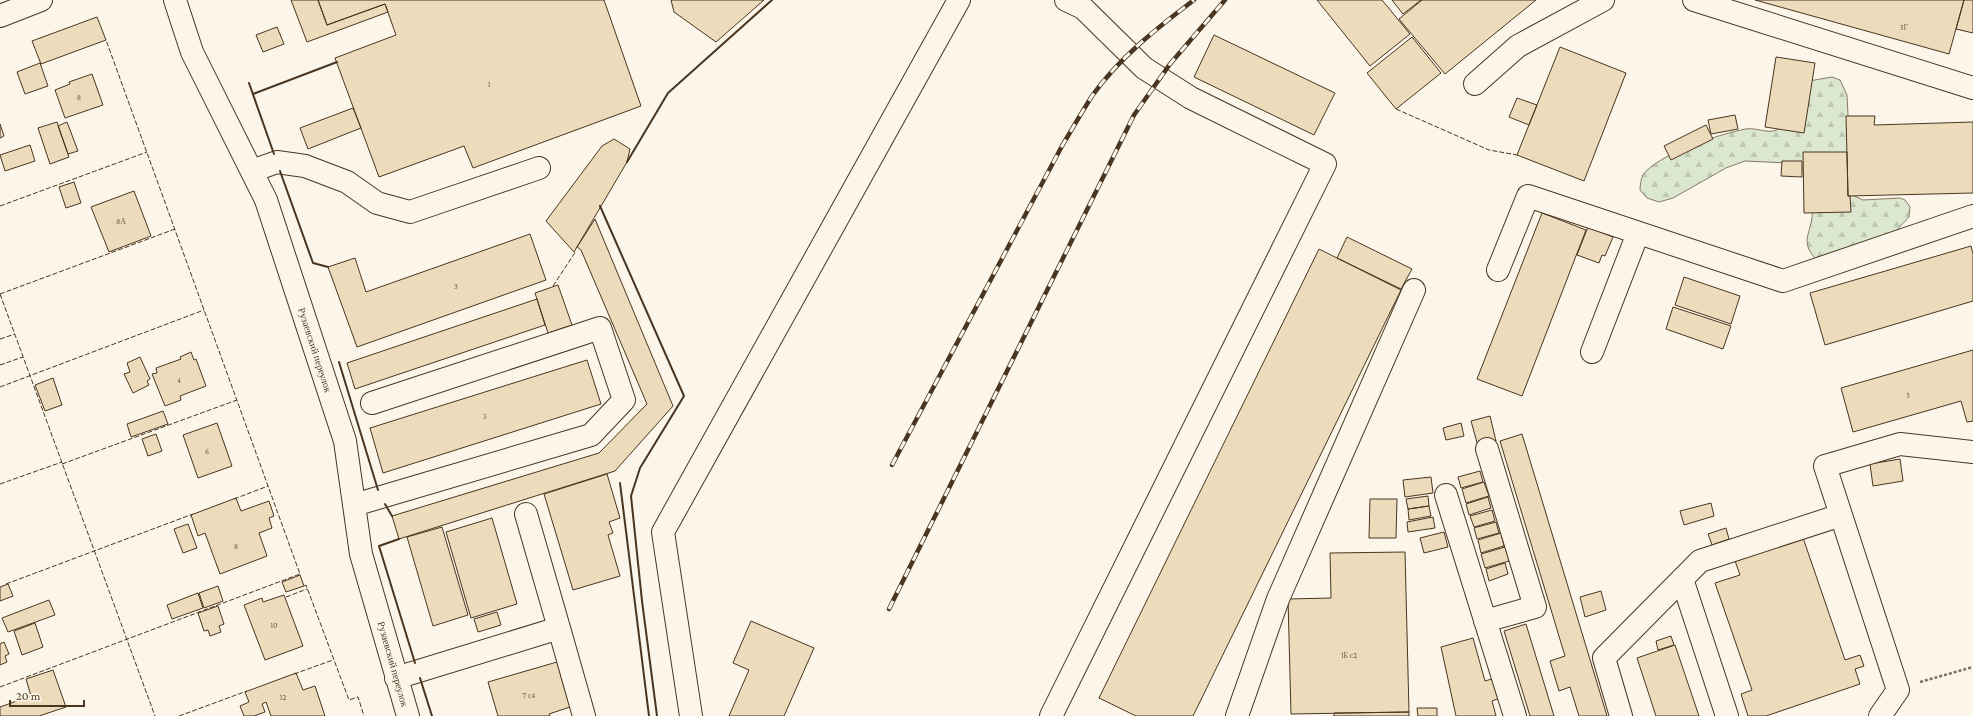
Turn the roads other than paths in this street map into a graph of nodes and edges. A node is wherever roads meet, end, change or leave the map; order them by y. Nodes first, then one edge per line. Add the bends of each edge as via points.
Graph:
1 (41, 0) edge
2 (175, 0) edge
3 (959, 0) edge
4 (1066, 0) edge
5 (1603, 0) edge
6 (1694, 0) edge
7 (0, 16) edge
8 (1475, 84) dead end
9 (1973, 88) edge
10 (539, 168) dead end
11 (252, 171) junction
12 (1973, 216) edge
13 (1638, 233) junction
14 (1498, 270) dead end
15 (1414, 290) dead end
16 (1592, 352) dead end
17 (372, 404) dead end
18 (1487, 449) dead end
19 (1973, 452) edge
20 (1446, 495) dead end
21 (354, 504) junction
22 (526, 514) dead end
23 (1841, 515) junction
24 (1682, 579) junction
25 (1485, 621) junction
26 (559, 628) junction
27 (396, 678) junction
28 (408, 716) edge
29 (584, 716) edge
30 (691, 716) edge
31 (1052, 716) edge
32 (1237, 716) edge
33 (1515, 716) edge
34 (1621, 716) edge
35 (1727, 716) edge
36 (1880, 716) edge

1 - 7 street
2 - 11 street, Рузаевский переулок via 192,52
3 - 30 street via 663,532
4 - 31 street via 1083,8 1144,68 1191,98 1325,164
5 - 8 street via 1518,46
6 - 9 street
10 - 11 street via 410,212 377,203 347,182 305,166 277,162
11 - 21 street, Рузаевский переулок via 266,200 345,441
12 - 13 street via 1784,282
13 - 14 street via 1528,196
13 - 16 street
15 - 32 street via 1278,599
17 - 21 street via 600,328 624,400 591,435
18 - 25 street via 1535,607
19 - 23 street via 1900,444 1826,466
20 - 25 street
21 - 27 street, Рузаевский переулок via 361,554
22 - 26 street
23 - 24 street via 1700,561
23 - 36 street via 1898,690
24 - 34 street via 1604,658
24 - 35 street
25 - 33 street
26 - 27 street
26 - 29 street
27 - 28 street, Рузаевский переулок

